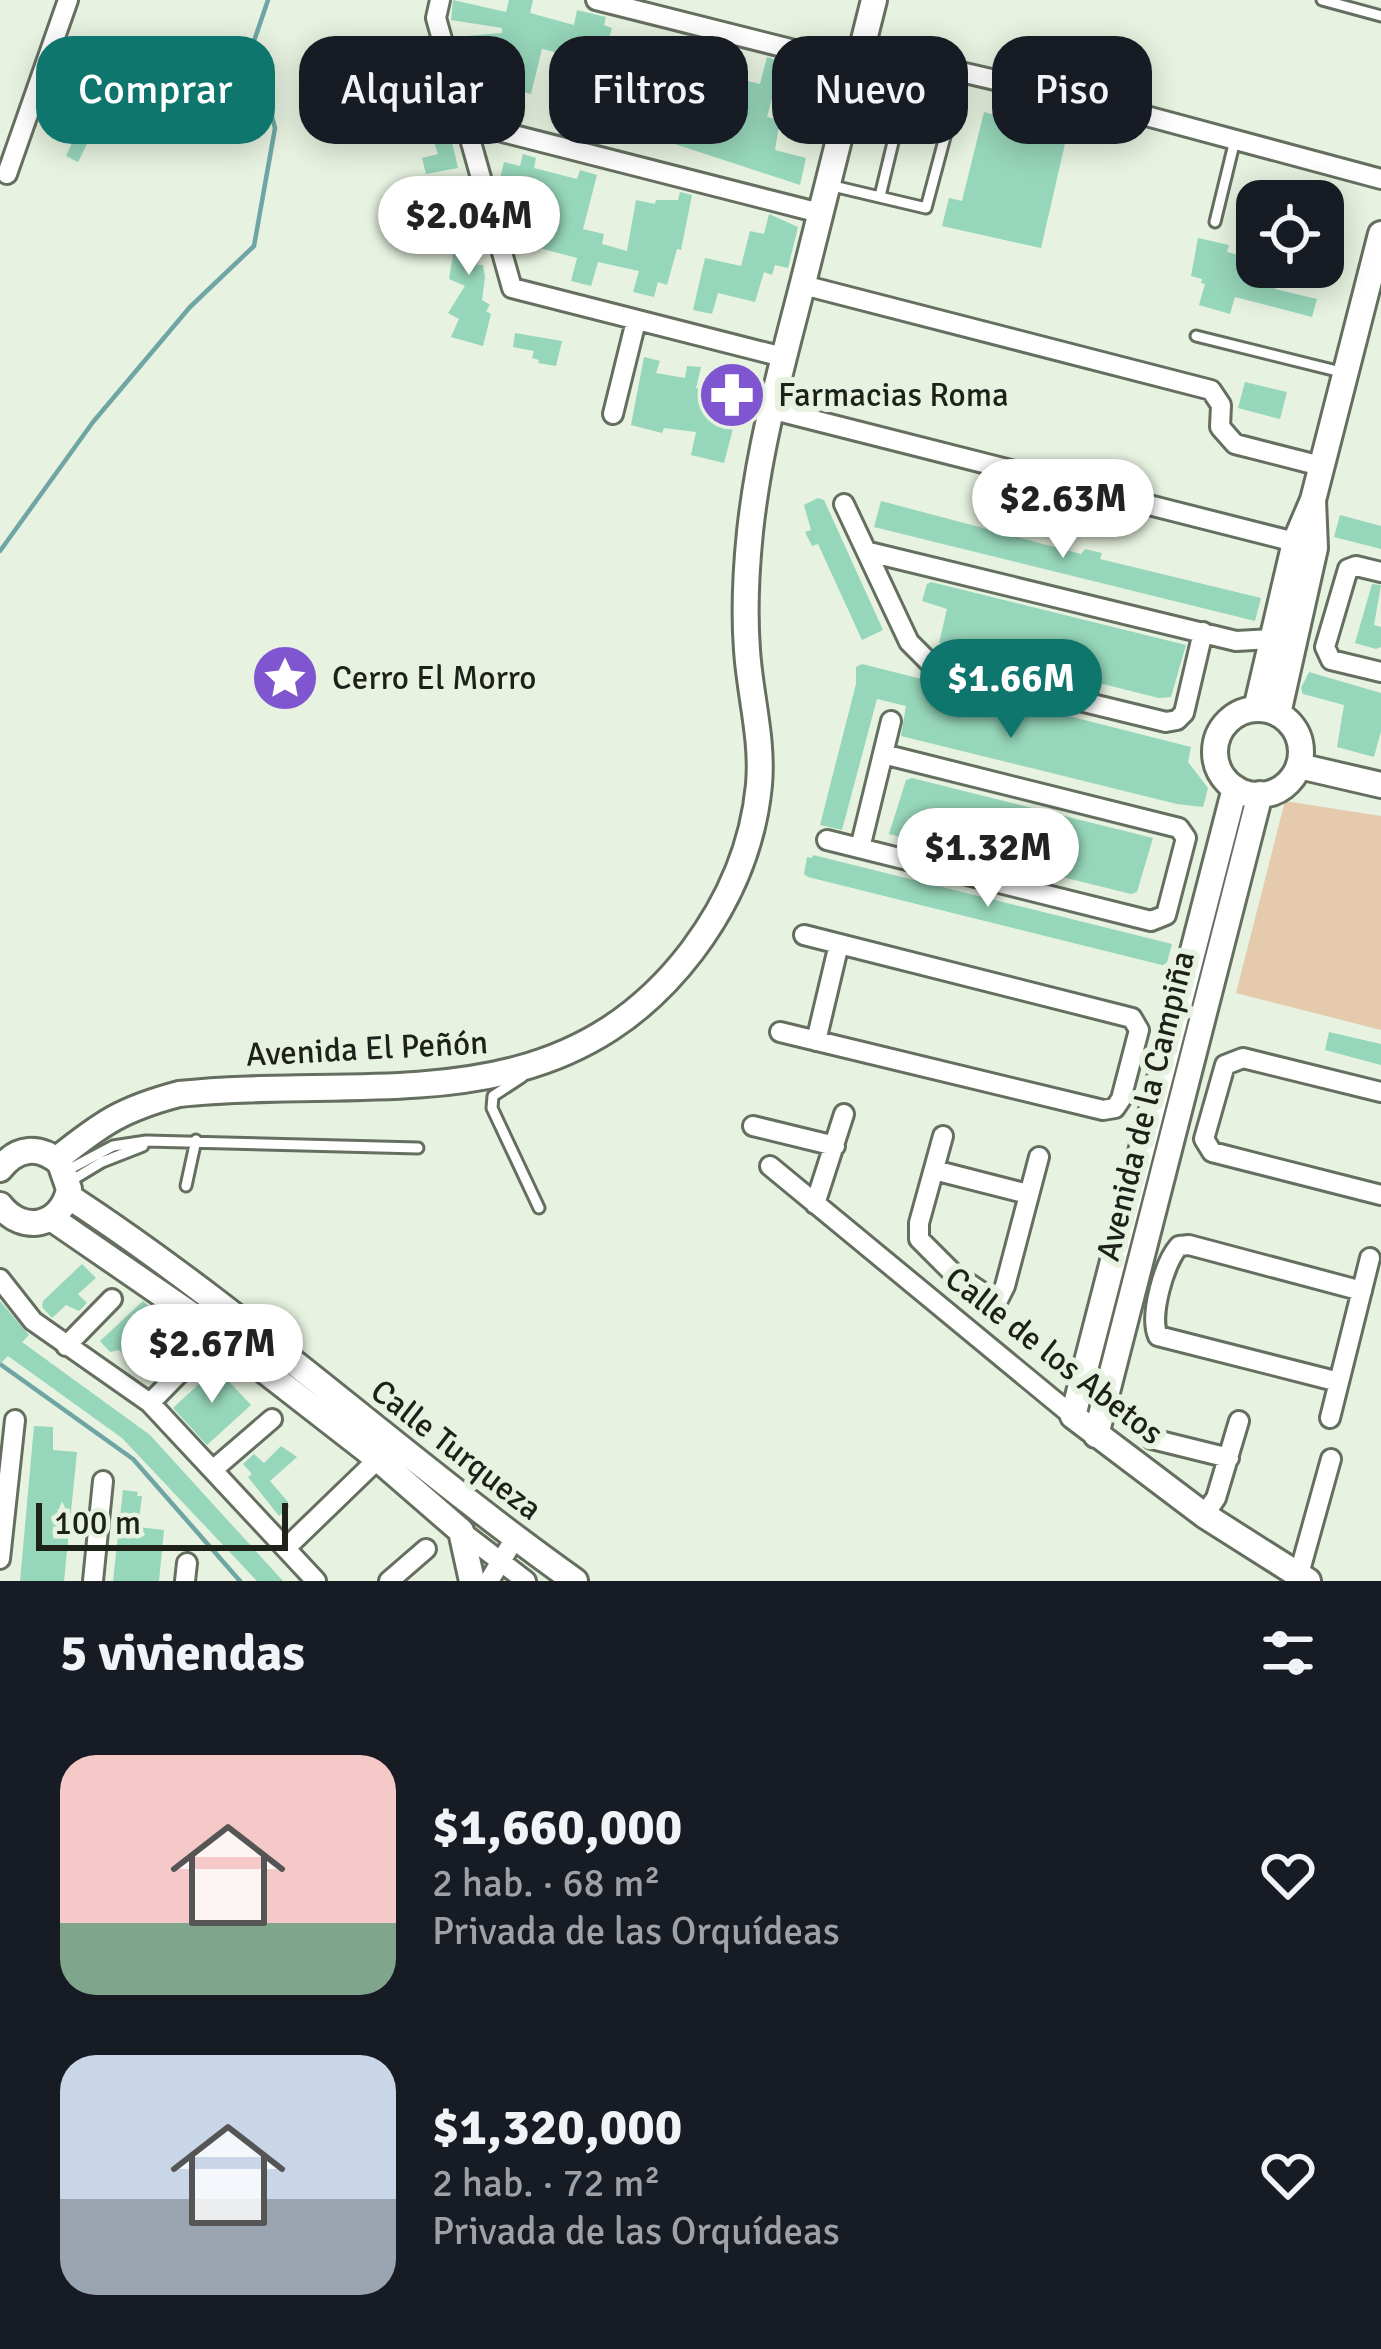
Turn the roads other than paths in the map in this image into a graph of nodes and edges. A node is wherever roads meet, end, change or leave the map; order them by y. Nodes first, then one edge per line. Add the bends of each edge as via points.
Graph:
1 (68, 0) edge
2 (440, 0) edge
3 (596, 0) edge
4 (874, 0) edge
5 (1322, 0) edge
6 (1381, 16) edge
7 (441, 36) edge
8 (865, 36) edge
9 (772, 38) edge
10 (968, 73) edge
11 (525, 138) edge
12 (1235, 140) junction
13 (469, 144) edge
14 (837, 144) edge
15 (893, 144) edge
16 (943, 144) edge
17 (7, 174) dead end
18 (1381, 179) edge
19 (827, 184) junction
20 (880, 196) junction
21 (820, 213) junction
22 (1215, 222) dead end
23 (1381, 234) edge
24 (802, 285) junction
25 (1371, 316) edge
26 (636, 321) junction
27 (1196, 336) dead end
28 (783, 357) junction
29 (1345, 373) junction
30 (770, 409) junction
31 (613, 414) dead end
32 (1321, 466) junction
33 (1313, 500) junction
34 (844, 504) dead end
35 (1295, 542) junction
36 (869, 552) junction
37 (1381, 572) edge
38 (1298, 574) junction
39 (1302, 629) junction
40 (1203, 632) junction
41 (1381, 673) edge
42 (1267, 711) junction
43 (891, 721) dead end
44 (883, 754) junction
45 (1298, 766) junction
46 (1381, 785) edge
47 (1235, 788) junction
48 (1260, 794) junction
49 (827, 840) dead end
50 (860, 848) junction
51 (1177, 878) junction
52 (1210, 885) junction
53 (804, 935) dead end
54 (838, 944) junction
55 (1184, 987) junction
56 (1209, 993) junction
57 (780, 1032) dead end
58 (816, 1041) junction
59 (542, 1064) junction
60 (1129, 1069) junction
61 (1160, 1077) junction
62 (1184, 1090) junction
63 (1381, 1092) edge
64 (1214, 1103) junction
65 (844, 1114) dead end
66 (753, 1126) dead end
67 (943, 1136) dead end
68 (196, 1140) junction
69 (835, 1146) junction
70 (418, 1148) dead end
71 (1039, 1157) dead end
72 (1, 1164) edge
73 (770, 1166) dead end
74 (934, 1171) junction
75 (65, 1177) junction
76 (186, 1186) dead end
77 (1028, 1194) junction
78 (1381, 1195) edge
79 (815, 1204) junction
80 (0, 1205) edge
81 (539, 1208) dead end
82 (51, 1218) junction
83 (1370, 1258) dead end
84 (953, 1273) junction
85 (0, 1279) edge
86 (1135, 1282) junction
87 (1163, 1288) junction
88 (1362, 1291) junction
89 (112, 1298) dead end
90 (928, 1299) junction
91 (66, 1346) junction
92 (196, 1356) dead end
93 (1339, 1382) junction
94 (150, 1403) junction
95 (1073, 1416) junction
96 (1330, 1418) dead end
97 (272, 1419) dead end
98 (15, 1420) dead end
99 (1239, 1420) dead end
100 (1096, 1435) junction
101 (1152, 1439) dead end
102 (1229, 1458) junction
103 (378, 1459) junction
104 (1330, 1459) dead end
105 (215, 1468) junction
106 (103, 1481) dead end
107 (1204, 1515) junction
108 (461, 1531) junction
109 (515, 1538) junction
110 (286, 1548) junction
111 (427, 1549) dead end
112 (0, 1559) edge
113 (498, 1562) junction
114 (1303, 1578) edge
115 (92, 1581) edge
116 (316, 1581) edge
117 (389, 1581) edge
118 (472, 1581) edge
119 (489, 1581) edge
120 (526, 1581) edge
121 (575, 1581) edge

1 - 17 street
2 - 7 street
3 - 9 street
4 - 8 street, Avenida El Peñón
5 - 6 lane
10 - 12 street
11 - 21 street
12 - 18 street
12 - 22 lane
13 - 26 street via 512,288
14 - 19 street, Avenida El Peñón
15 - 20 lane
16 - 20 lane via 926,208
19 - 20 lane
19 - 21 street, Avenida El Peñón
21 - 24 street, Avenida El Peñón
23 - 25 street
24 - 28 street, Avenida El Peñón
24 - 32 street via 1210,390 1221,405 1220,427 1235,444
25 - 29 street
26 - 28 street
26 - 31 street
27 - 29 lane
28 - 30 street, Avenida El Peñón
29 - 32 street
30 - 35 street
30 - 59 street, Avenida El Peñón via 745,593 759,784 734,884 674,975 631,1013
32 - 33 street
33 - 35 street
33 - 38 street via 1317,527
34 - 36 street
35 - 38 street
36 - 40 street
36 - 40 street via 910,642 932,665 1166,722 1184,713
37 - 39 street via 1348,569
38 - 39 street
39 - 40 street via 1236,641
39 - 41 street via 1331,660
39 - 42 street
39 - 42 street
42 - 45 street via 1298,736
42 - 47 street via 1236,715 1216,740 1220,772
43 - 44 street
44 - 50 street
44 - 51 street via 1179,828 1186,838
45 - 46 street
45 - 48 street via 1284,786
47 - 48 street
47 - 52 street, Avenida de la Campiña
48 - 56 street, Avenida de la Campiña
49 - 50 street
50 - 51 street via 1151,921 1166,915
51 - 52 street
52 - 55 street, Avenida de la Campiña
53 - 54 street
54 - 58 street
54 - 60 street via 1132,1018 1139,1030
55 - 56 street
55 - 61 street, Avenida de la Campiña
56 - 62 street, Avenida de la Campiña
57 - 58 street
58 - 60 street via 1103,1110 1121,1099
59 - 75 street, Avenida El Peñón via 482,1080 179,1094 107,1119
59 - 81 lane via 493,1096 491,1108
60 - 61 street
61 - 95 street, Avenida de la Campiña
62 - 64 street
62 - 86 street, Avenida de la Campiña
63 - 64 street via 1243,1058 1225,1065
64 - 78 street via 1204,1139 1212,1152
65 - 69 street
66 - 69 street
67 - 74 street
68 - 70 lane
68 - 75 lane via 160,1142
68 - 76 lane
69 - 79 street
71 - 77 street
72 - 75 street via 30,1150
73 - 79 street, Calle de los Abetos
74 - 77 street
74 - 84 street via 919,1239
75 - 82 street, Avenida El Peñón
75 - 109 street, Calle Turqueza
77 - 84 street via 999,1298 984,1297
79 - 90 street, Calle de los Abetos
80 - 82 street via 23,1223
82 - 103 street, Calle Turqueza
83 - 88 street
84 - 90 street
85 - 91 street
86 - 87 street
86 - 100 street, Avenida de la Campiña
87 - 88 street via 1172,1253 1189,1245
87 - 93 street via 1158,1336
88 - 93 street
89 - 91 street
90 - 95 street, Calle de los Abetos
91 - 94 street
92 - 94 street
93 - 96 street
94 - 105 street
95 - 100 street, Calle de los Abetos
97 - 105 street
98 - 112 street
99 - 102 street
100 - 107 street, Calle de los Abetos
101 - 102 street
102 - 107 street
103 - 108 street, Calle Turqueza
103 - 110 street
104 - 114 street
105 - 110 street
106 - 115 street
107 - 114 street, Calle de los Abetos
108 - 113 street, Calle Turqueza
108 - 118 street
109 - 113 street
109 - 121 street, Calle Turqueza
110 - 116 street
111 - 117 street
113 - 119 street
113 - 120 street, Calle Turqueza

